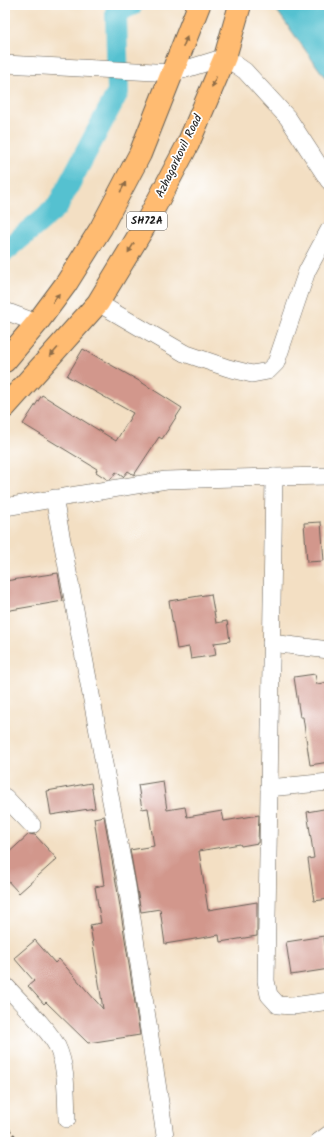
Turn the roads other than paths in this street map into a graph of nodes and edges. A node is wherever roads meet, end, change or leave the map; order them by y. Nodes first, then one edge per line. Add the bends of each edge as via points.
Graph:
1 (199, 5) edge
2 (240, 5) edge
3 (225, 57) junction
4 (5, 64) edge
5 (173, 73) junction
6 (329, 181) edge
7 (329, 230) edge
8 (98, 303) junction
9 (5, 311) edge
10 (37, 324) junction
11 (5, 361) edge
12 (5, 407) edge
13 (274, 476) junction
14 (329, 476) edge
15 (54, 498) junction
16 (5, 507) edge
17 (271, 643) junction
18 (329, 650) edge
19 (329, 782) edge
20 (269, 788) junction
21 (5, 797) edge
22 (32, 825) dead end
23 (5, 985) edge
24 (329, 1001) edge
25 (67, 1119) dead end
26 (329, 1134) edge
27 (166, 1142) edge
28 (318, 1142) edge

5 -> 1 main road, SH72A
2 - 3 main road, Azhagarkovil Road / SH72A
3 - 5 street
3 - 6 street via 245,71 288,118
3 -> 8 main road, Azhagarkovil Road / SH72A via 188,144 144,227
4 - 5 street
10 -> 5 main road, SH72A via 101,228 140,154
7 - 8 street via 306,271 276,363 268,370 252,374 184,353
8 -> 12 main road, Azhagarkovil Road / SH72A
9 - 10 street
10 - 11 main road, SH72A
13 - 14 street
13 - 15 street via 166,480
13 - 17 street
15 - 16 street
15 - 27 street via 127,886
17 - 18 street
17 - 20 street
19 - 20 street
20 - 24 street via 266,982 269,995 278,1005 293,1006
21 - 22 street
23 - 25 street via 57,1046 64,1069
26 - 28 street

